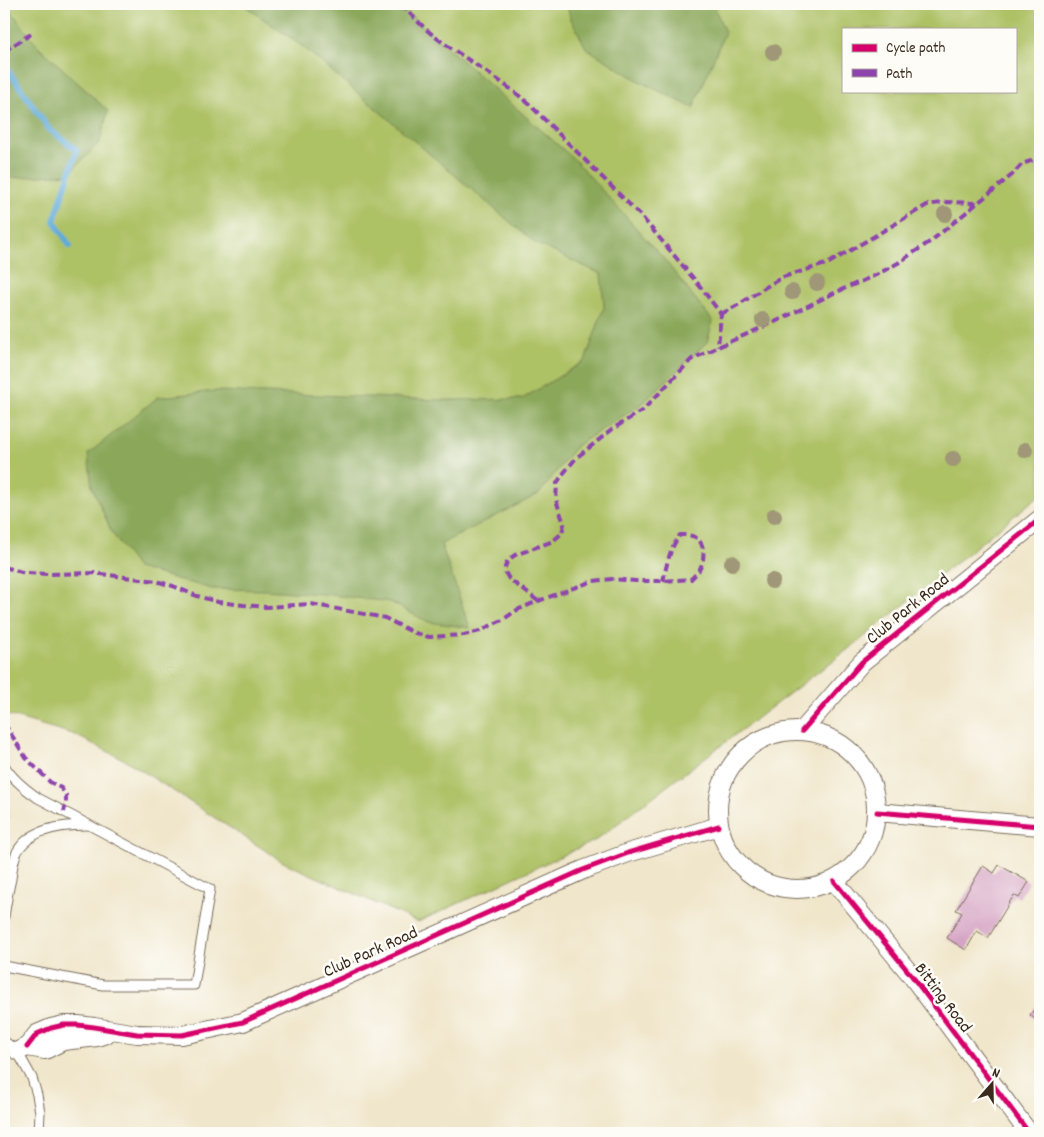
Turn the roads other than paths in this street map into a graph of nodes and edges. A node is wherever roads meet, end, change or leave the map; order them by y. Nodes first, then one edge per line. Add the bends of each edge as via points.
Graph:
1 (1040, 519) edge
2 (802, 731) junction
3 (4, 765) edge
4 (877, 812) junction
5 (89, 826) junction
6 (719, 826) junction
7 (1040, 826) edge
8 (834, 882) junction
9 (4, 917) edge
10 (4, 966) edge
11 (16, 1046) edge
12 (39, 1133) edge
13 (1028, 1133) edge

1 - 2 street, Club Park Road via 862,662
2 - 4 street via 826,736 847,748 863,766 873,788
2 - 6 street via 775,733 751,744 732,763 720,787
3 - 5 lane via 38,798
4 - 7 street
4 - 8 street via 874,833 865,852
5 - 9 lane via 75,825 43,831 24,843 13,864
5 - 10 lane via 210,889 194,985 103,985
6 - 8 street via 722,839 736,862 756,879 782,889 808,890
6 - 11 street, Club Park Road via 583,870 243,1022 182,1035 64,1026 51,1028
8 - 13 street, Bitting Road via 912,976
11 - 12 lane via 37,1094

